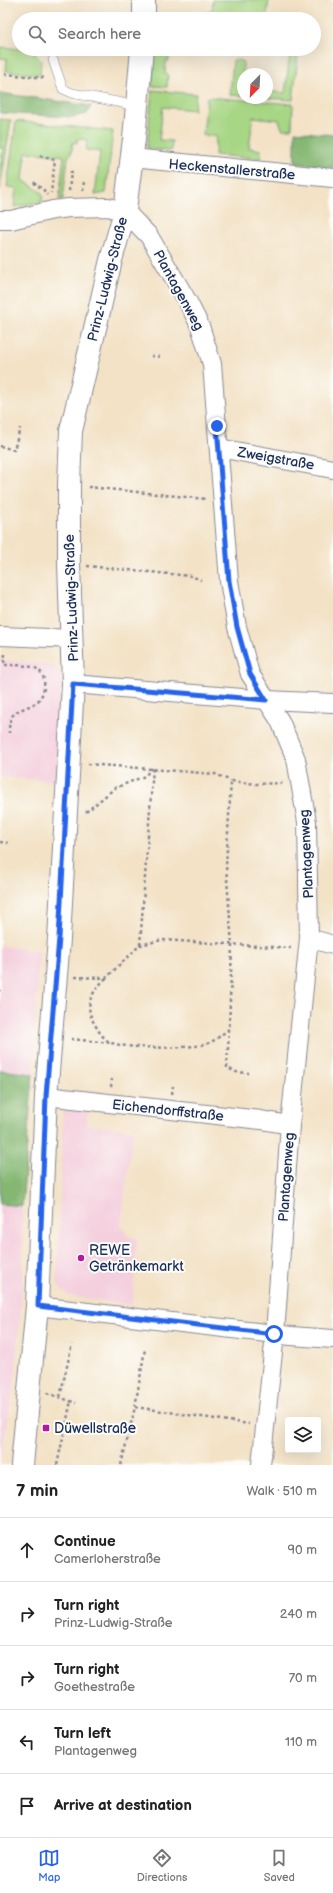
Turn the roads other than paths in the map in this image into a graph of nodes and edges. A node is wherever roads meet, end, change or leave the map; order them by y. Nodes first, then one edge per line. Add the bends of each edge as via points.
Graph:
1 (144, 0) edge
2 (144, 12) edge
3 (141, 56) edge
4 (53, 60) dead end
5 (137, 106) junction
6 (132, 158) junction
7 (333, 178) edge
8 (125, 210) junction
9 (0, 220) edge
10 (219, 448) junction
11 (333, 469) edge
12 (0, 636) edge
13 (73, 639) junction
14 (73, 684) junction
15 (266, 700) junction
16 (333, 703) edge
17 (303, 943) junction
18 (333, 945) edge
19 (46, 1096) junction
20 (290, 1125) junction
21 (38, 1306) junction
22 (274, 1334) junction
23 (333, 1339) edge
24 (22, 1465) edge
25 (261, 1465) edge

1 - 2 street
3 - 5 street, Prinz-Ludwig-Straße
4 - 5 lane via 63,89
5 - 6 street, Prinz-Ludwig-Straße
6 - 7 street, Heckenstallerstraße
6 - 8 street, Prinz-Ludwig-Straße
8 - 9 street via 108,207 69,208
8 - 10 street, Plantagenweg via 149,236 200,326 212,364
8 - 13 street, Prinz-Ludwig-Straße via 71,431 69,563
10 - 11 street, Zweigstraße
10 - 15 street, Plantagenweg via 229,581 237,627 250,674
12 - 13 street
13 - 14 street, Prinz-Ludwig-Straße
14 - 15 street
14 - 19 street, Prinz-Ludwig-Straße via 59,938
15 - 16 street
15 - 17 street, Plantagenweg via 291,744 302,786 307,822
17 - 18 street
17 - 20 street, Plantagenweg
19 - 20 street, Eichendorffstraße
19 - 21 street, Prinz-Ludwig-Straße
20 - 22 street, Plantagenweg
21 - 22 street
21 - 24 street, Prinz-Ludwig-Straße
22 - 23 street
22 - 25 street, Plantagenweg

